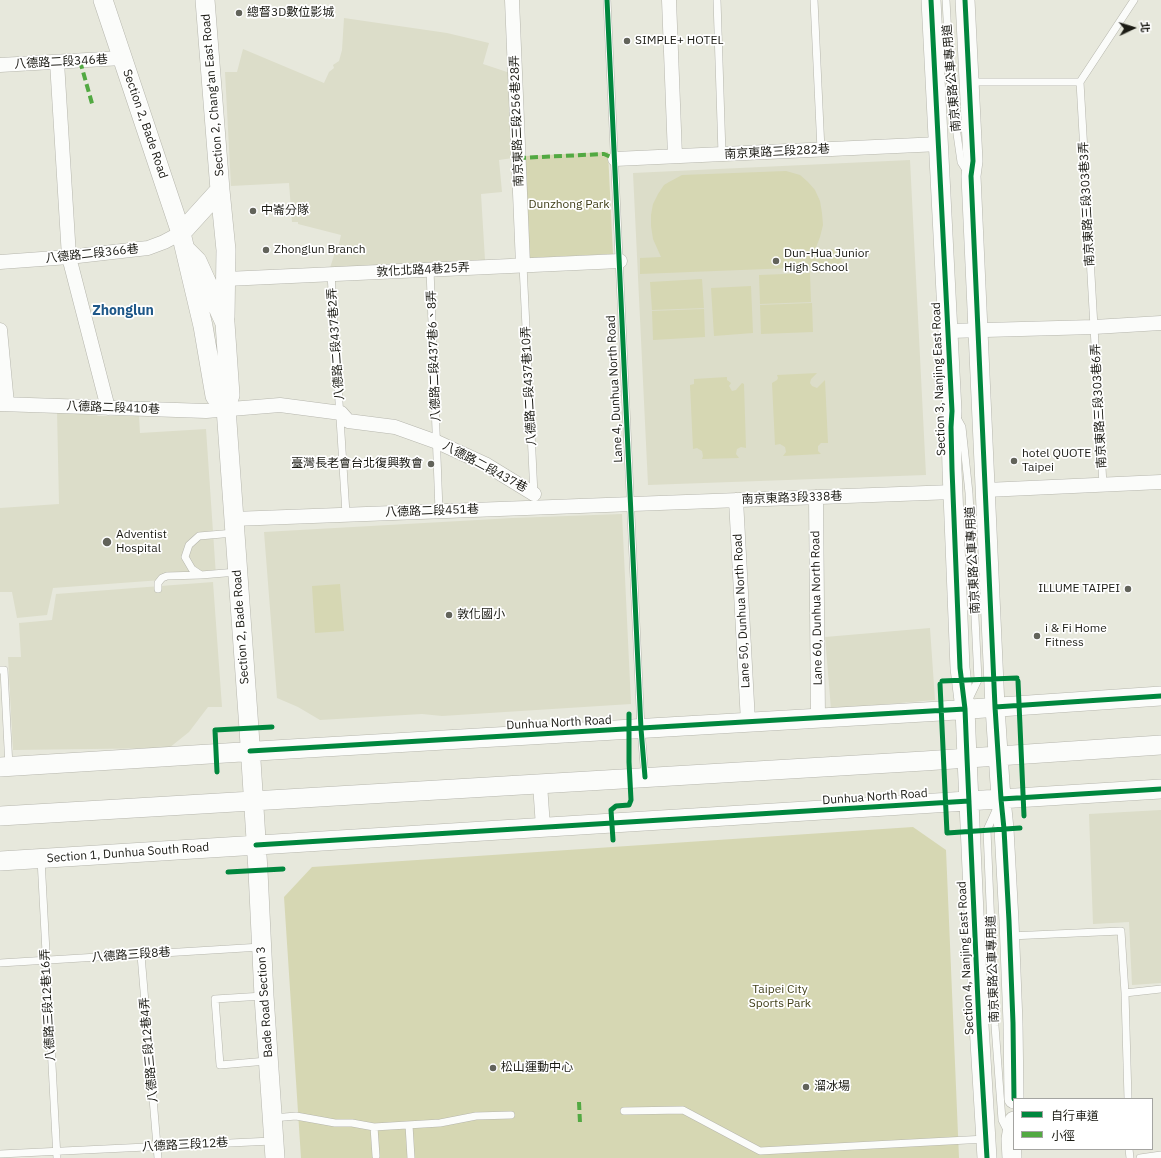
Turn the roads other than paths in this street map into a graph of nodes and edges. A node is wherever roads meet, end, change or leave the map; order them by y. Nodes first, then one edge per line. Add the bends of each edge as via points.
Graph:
1 (103, 0) edge
2 (205, 0) edge
3 (512, 0) edge
4 (607, 0) edge
5 (669, 0) edge
6 (717, 0) edge
7 (814, 0) edge
8 (931, 0) edge
9 (946, 0) edge
10 (965, 0) edge
11 (1134, 0) edge
12 (122, 58) junction
13 (57, 62) junction
14 (0, 65) edge
15 (969, 82) junction
16 (1080, 82) junction
17 (940, 144) junction
18 (821, 150) junction
19 (722, 154) junction
20 (675, 156) junction
21 (615, 159) junction
22 (971, 176) junction
23 (220, 190) junction
24 (183, 241) junction
25 (69, 257) junction
26 (620, 261) junction
27 (0, 262) edge
28 (523, 265) junction
29 (430, 269) junction
30 (331, 274) junction
31 (226, 279) junction
32 (225, 323) junction
33 (1161, 323) edge
34 (1094, 327) junction
35 (0, 330) edge
36 (949, 331) junction
37 (978, 331) junction
38 (4, 404) edge
39 (108, 408) junction
40 (226, 408) junction
41 (952, 411) junction
42 (341, 413) junction
43 (437, 442) junction
44 (1161, 482) edge
45 (1103, 485) junction
46 (986, 490) junction
47 (953, 492) junction
48 (816, 497) junction
49 (534, 500) junction
50 (736, 500) junction
51 (631, 503) junction
52 (439, 511) junction
53 (346, 514) junction
54 (234, 526) junction
55 (237, 572) junction
56 (200, 574) junction
57 (158, 589) dead end
58 (2, 670) edge
59 (1161, 696) edge
60 (995, 707) junction
61 (965, 709) junction
62 (818, 718) junction
63 (748, 722) junction
64 (641, 729) junction
65 (1161, 745) edge
66 (250, 751) junction
67 (998, 755) junction
68 (967, 758) junction
69 (5, 767) edge
70 (645, 777) junction
71 (540, 784) junction
72 (1161, 789) edge
73 (1001, 799) junction
74 (253, 801) junction
75 (969, 801) junction
76 (0, 816) edge
77 (543, 827) junction
78 (256, 845) junction
79 (41, 858) junction
80 (0, 861) edge
81 (1010, 936) junction
82 (261, 947) junction
83 (141, 954) junction
84 (45, 960) junction
85 (0, 963) edge
86 (1161, 989) edge
87 (1125, 993) junction
88 (264, 996) junction
89 (269, 1061) junction
90 (1014, 1098) edge
91 (1128, 1098) edge
92 (624, 1111) dead end
93 (512, 1115) dead end
94 (273, 1118) junction
95 (409, 1125) junction
96 (374, 1127) junction
97 (1013, 1130) edge
98 (986, 1139) junction
99 (157, 1146) junction
100 (275, 1149) edge
101 (0, 1154) edge
102 (56, 1154) edge
103 (775, 1154) edge
104 (376, 1156) dead end
105 (1157, 1156) edge
106 (158, 1158) edge
107 (411, 1158) edge
108 (987, 1158) edge
109 (1012, 1158) edge
110 (1140, 1158) edge

1 - 12 main road, Section 2, Bade Road
2 - 23 main road, Section 2, Chang'an East Road
3 - 28 street, 南京東路三段256巷28弄
4 - 21 lane, Lane 4, Dunhua North Road
5 - 20 street
6 - 19 lane
7 - 18 lane
8 - 17 main road, Section 3, Nanjing East Road
9 - 22 lane, 南京東路公車專用道 via 951,92 961,162
10 - 15 main road
11 - 16 lane
12 - 13 street, 八德路二段346巷
12 - 24 main road, Section 2, Bade Road
13 - 14 street, 八德路二段346巷
13 - 25 street
15 - 16 lane
15 - 22 main road via 973,161
16 - 34 lane, 南京東路三段303巷3弄
17 - 18 street, 南京東路三段282巷
17 - 36 main road, Section 3, Nanjing East Road
18 - 19 street, 南京東路三段282巷
19 - 20 street, 南京東路三段282巷
20 - 21 street, 南京東路三段282巷
21 - 26 lane, Lane 4, Dunhua North Road
22 - 37 main road
23 - 24 main road, Section 2, Chang'an East Road
23 - 31 main road, Section 2, Chang'an East Road
24 - 25 street, 八德路二段366巷 via 164,242 148,248
24 - 32 main road, Section 2, Bade Road via 197,261
24 - 40 main road, Section 2, Bade Road via 203,326 215,396
25 - 27 street, 八德路二段366巷
25 - 39 street
26 - 28 street, 敦化北路4巷25弄
26 - 51 lane, Lane 4, Dunhua North Road
28 - 29 street, 敦化北路4巷25弄
28 - 49 lane, 八德路二段437巷10弄
29 - 30 street, 敦化北路4巷25弄
29 - 43 lane, 八德路二段437巷6、8弄
30 - 31 street, 敦化北路4巷25弄
30 - 42 lane, 八德路二段437巷2弄
31 - 32 main road, Section 2, Chang'an East Road
32 - 40 main road, Section 2, Bade Road via 230,394
33 - 34 street
34 - 37 street
34 - 45 lane, 南京東路三段303巷6弄
35 - 38 street
36 - 37 street
36 - 41 main road, Section 3, Nanjing East Road
37 - 46 main road
38 - 39 street, 八德路二段410巷
39 - 40 street, 八德路二段410巷 via 206,411
40 - 42 street, 八德路二段437巷 via 280,405
40 - 54 main road, Section 2, Bade Road
41 - 47 main road, Section 3, Nanjing East Road
41 - 61 lane, 南京東路公車專用道 via 962,427 969,493 978,680
42 - 43 street, 八德路二段437巷 via 348,421 395,427
42 - 53 lane, 八德路二段437巷2弄
43 - 49 street, 八德路二段437巷 via 485,464
43 - 52 lane, 八德路二段437巷6、8弄
44 - 45 street
45 - 46 street
46 - 60 main road
47 - 48 street, 南京東路3段338巷
47 - 61 main road, Section 3, Nanjing East Road via 960,668
48 - 50 street, 南京東路3段338巷
48 - 62 street, Lane 60, Dunhua North Road
49 - 51 street, 八德路二段451巷
49 - 52 street, 八德路二段451巷
50 - 51 street, 南京東路3段338巷
50 - 63 street, Lane 50, Dunhua North Road
51 - 64 lane, Lane 4, Dunhua North Road
52 - 53 street, 八德路二段451巷
53 - 54 street, 八德路二段451巷
54 - 55 main road, Section 2, Bade Road
54 - 56 lane via 199,536 189,545 184,557 192,569
55 - 56 lane
55 - 66 main road, Section 2, Bade Road
56 - 57 lane via 167,576 158,583
58 - 69 lane
59 - 60 main road, Dunhua North Road
60 - 61 main road, Dunhua North Road
60 - 67 main road
61 - 62 main road, Dunhua North Road
61 - 68 main road, Section 3, Nanjing East Road
62 - 63 main road, Dunhua North Road
63 - 64 main road, Dunhua North Road
64 - 66 main road, Dunhua North Road
64 - 70 lane, Lane 4, Dunhua North Road
65 - 67 main road
66 - 69 main road
66 - 74 main road, Section 2, Bade Road
67 - 68 main road
67 - 73 main road
68 - 70 main road
68 - 75 main road, Section 4, Nanjing East Road
70 - 71 main road
71 - 74 main road
71 - 77 street
72 - 73 main road, Dunhua North Road
73 - 75 main road, Dunhua North Road
73 - 81 main road
73 - 97 lane, 南京東路公車專用道 via 987,830 995,1026 1002,1120
74 - 76 main road
74 - 78 main road, Section 2, Bade Road
75 - 77 main road, Dunhua North Road
75 - 98 main road, Section 4, Nanjing East Road
77 - 78 main road, Dunhua North Road
78 - 79 main road, Section 1, Dunhua South Road
78 - 82 main road, Bade Road Section 3
79 - 80 main road, Section 1, Dunhua South Road
79 - 84 lane, 八德路三段12巷16弄
81 - 87 lane via 1121,931
81 - 90 main road
82 - 83 lane, 八德路三段8巷
82 - 88 main road, Bade Road Section 3
83 - 84 lane, 八德路三段8巷
83 - 99 lane, 八德路三段12巷4弄
84 - 85 lane, 八德路三段8巷
84 - 102 lane, 八德路三段12巷16弄
86 - 87 lane
87 - 91 lane
88 - 89 main road, Bade Road Section 3
88 - 89 lane via 215,999 220,1065
89 - 94 main road, Bade Road Section 3
92 - 103 lane via 683,1110 760,1151
93 - 95 lane via 476,1116 440,1123
94 - 96 lane via 296,1116
94 - 100 main road, Bade Road Section 3
95 - 96 lane
95 - 107 lane
96 - 104 lane
97 - 109 main road
98 - 103 lane
98 - 108 main road, Section 4, Nanjing East Road
99 - 100 lane, 八德路三段12巷
99 - 102 lane, 八德路三段12巷
99 - 106 lane, 八德路三段12巷4弄
101 - 102 lane, 八德路三段12巷
105 - 110 lane

